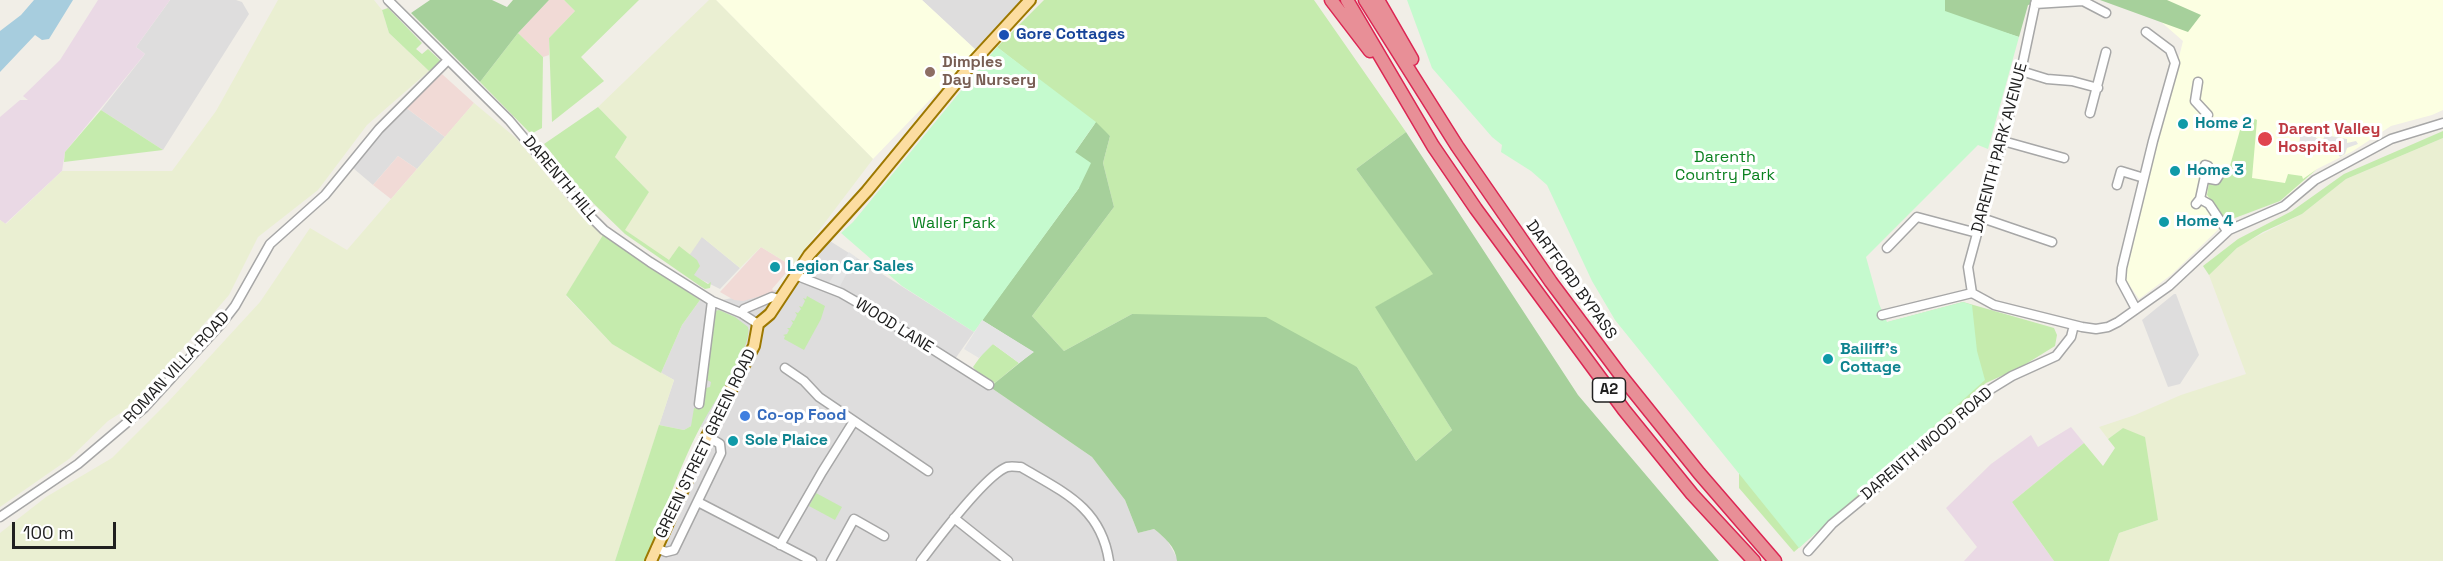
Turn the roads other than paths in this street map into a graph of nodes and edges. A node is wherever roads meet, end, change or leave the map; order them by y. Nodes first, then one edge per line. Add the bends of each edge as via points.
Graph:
1 (388, 0) edge
2 (1030, 0) edge
3 (1331, 0) edge
4 (1347, 0) edge
5 (1365, 0) edge
6 (1378, 0) edge
7 (2035, 2) edge
8 (2106, 13) dead end
9 (2145, 32) dead end
10 (2106, 52) dead end
11 (448, 60) junction
12 (2021, 71) junction
13 (1394, 80) junction
14 (2198, 82) dead end
15 (2098, 88) junction
16 (2090, 113) dead end
17 (2208, 115) dead end
18 (2443, 123) edge
19 (2003, 141) junction
20 (2064, 158) dead end
21 (2221, 172) dead end
22 (2144, 178) junction
23 (2117, 185) dead end
24 (1982, 218) junction
25 (2227, 231) junction
26 (1977, 233) junction
27 (2052, 242) dead end
28 (1887, 248) dead end
29 (795, 275) junction
30 (1972, 293) junction
31 (780, 299) junction
32 (712, 301) junction
33 (2136, 309) junction
34 (741, 313) junction
35 (1882, 315) dead end
36 (758, 324) junction
37 (2074, 325) junction
38 (1591, 334) junction
39 (785, 369) dead end
40 (989, 386) dead end
41 (699, 404) dead end
42 (854, 421) junction
43 (706, 436) junction
44 (918, 465) junction
45 (928, 471) dead end
46 (912, 474) dead end
47 (699, 502) junction
48 (0, 518) edge
49 (954, 519) junction
50 (884, 536) dead end
51 (780, 545) junction
52 (656, 548) junction
53 (1808, 551) dead end
54 (651, 561) edge
55 (812, 561) edge
56 (831, 561) edge
57 (921, 561) edge
58 (1008, 561) edge
59 (1108, 561) edge
60 (1754, 561) edge
61 (1775, 561) edge

1 - 11 street, DARENTH HILL
2 - 29 main road, GREEN STREET GREEN ROAD
3 - 13 highway, A2
4 - 13 highway, DARTFORD BYPASS / A2
5 - 38 highway, DARTFORD BYPASS / A2 via 1494,201
6 - 38 highway, A2 via 1453,125
7 - 8 street, DARENTH PARK AVENUE via 2083,1
7 - 12 street, DARENTH PARK AVENUE
9 - 22 street via 2170,50 2175,63
10 - 15 street
11 - 32 street, DARENTH HILL via 509,120 595,222
11 - 48 street, ROMAN VILLA ROAD via 379,129 326,195 270,244 235,306 144,408 78,464
12 - 15 street
12 - 19 street, DARENTH PARK AVENUE
13 - 60 highway, DARTFORD BYPASS / A2 via 1476,209 1624,410 1692,494
14 - 17 street via 2195,101
15 - 16 street
18 - 25 street via 2391,139 2315,180 2284,206
19 - 20 street
19 - 24 street, DARENTH PARK AVENUE
21 - 25 street via 2216,180 2204,175 2198,201 2210,206
22 - 23 street via 2121,171
22 - 33 street via 2120,277
24 - 26 street, DARENTH PARK AVENUE
24 - 27 street
25 - 33 street via 2169,286
26 - 28 street via 1917,217
26 - 30 street, DARENTH PARK AVENUE via 1968,267
29 - 31 main road, GREEN STREET GREEN ROAD
29 - 40 street, WOOD LANE via 841,293
30 - 35 street
30 - 37 street via 1994,305
31 - 34 street via 773,297
31 - 36 main road, GREEN STREET GREEN ROAD
32 - 34 street, DARENTH HILL
32 - 41 street
33 - 37 street via 2103,328
34 - 36 street, DARENTH HILL
36 - 43 main road, GREEN STREET GREEN ROAD via 754,346
37 - 53 street, DARENTH WOOD ROAD via 2072,335 2056,356 1986,392 1832,524
38 - 61 highway, DARTFORD BYPASS / A2 via 1699,473
39 - 42 street
42 - 44 street
42 - 51 street
43 - 47 street via 722,449
43 - 52 main road, GREEN STREET GREEN ROAD
44 - 45 street
44 - 46 street
47 - 51 street
47 - 52 street via 674,550
49 - 57 street
49 - 58 street
49 - 59 street via 1000,471 1013,466 1021,468 1067,495 1090,514 1103,538
50 - 56 street via 854,519
51 - 55 street
52 - 54 main road, GREEN STREET GREEN ROAD

